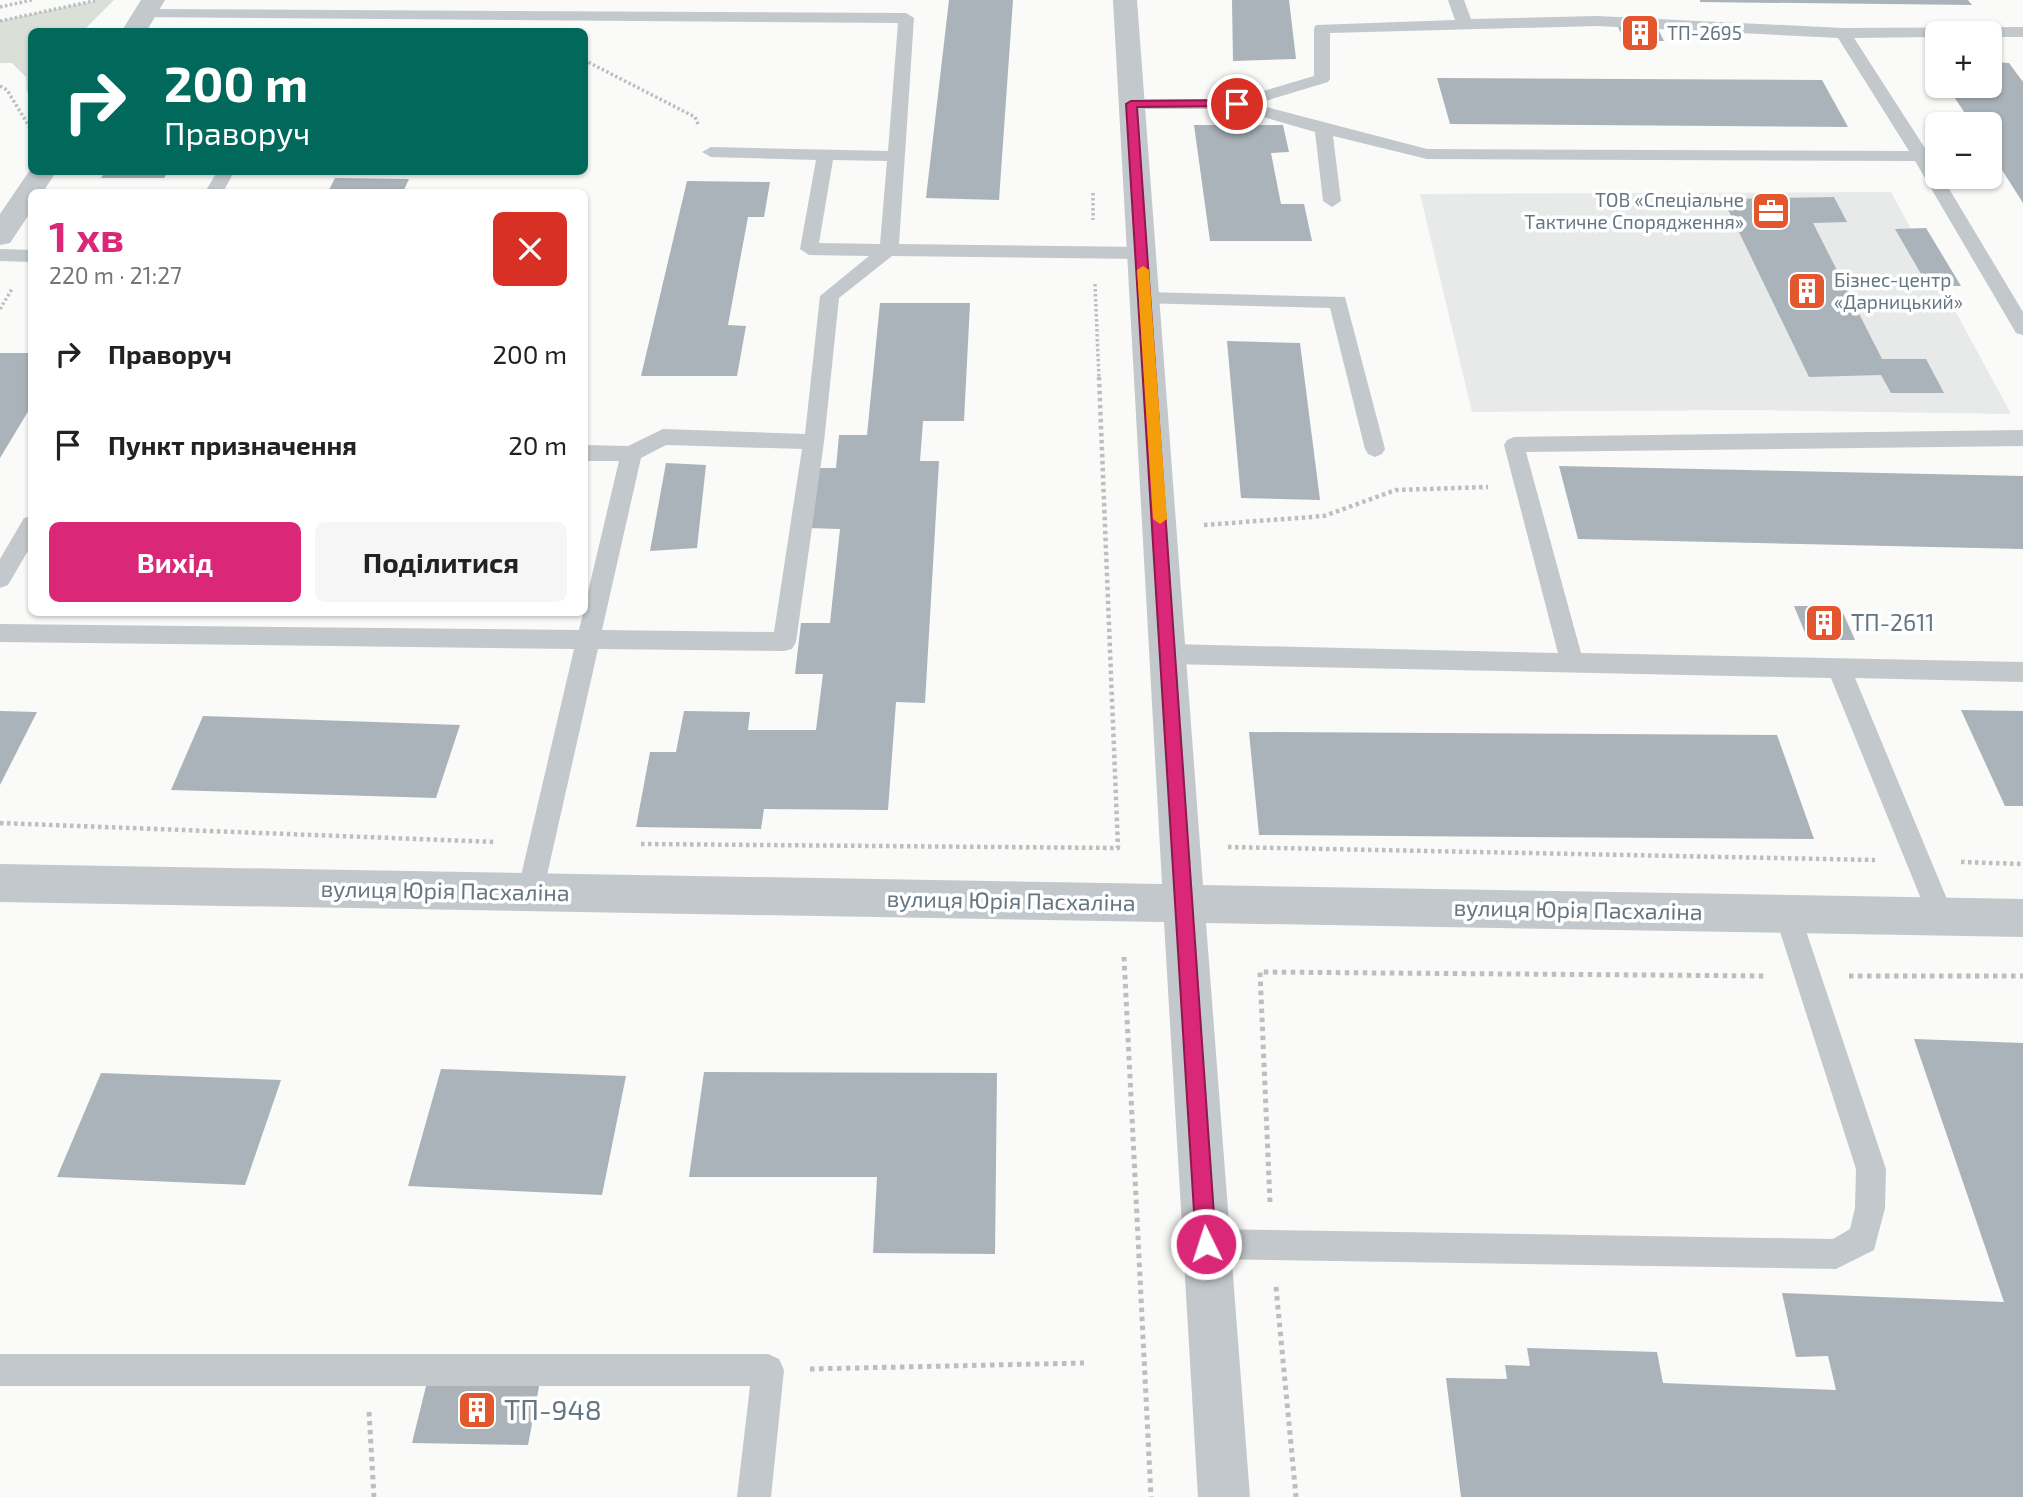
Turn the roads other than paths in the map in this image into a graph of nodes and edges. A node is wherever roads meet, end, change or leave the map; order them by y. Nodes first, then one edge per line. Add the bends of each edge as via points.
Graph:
1 (1125, 0) edge
2 (1456, 0) edge
3 (746, 8) edge
4 (307, 14) junction
5 (143, 15) edge
6 (1465, 26) junction
7 (301, 28) edge
8 (2023, 32) edge
9 (1843, 33) junction
10 (1131, 104) junction
11 (1237, 104) junction
12 (1323, 129) junction
13 (711, 152) road end
14 (825, 155) junction
15 (896, 156) junction
16 (1921, 156) junction
17 (28, 193) edge
18 (1332, 201) dead end
19 (0, 236) edge
20 (889, 248) junction
21 (1142, 253) junction
22 (0, 255) edge
23 (28, 256) edge
24 (1144, 298) junction
25 (2023, 328) edge
26 (2023, 438) edge
27 (814, 442) junction
28 (1374, 449) dead end
29 (588, 453) edge
30 (631, 454) junction
31 (28, 531) edge
32 (0, 579) edge
33 (0, 633) edge
34 (587, 640) junction
35 (1169, 654) junction
36 (1572, 663) junction
37 (1839, 668) junction
38 (2023, 672) edge
39 (0, 883) edge
40 (530, 893) junction
41 (1182, 904) junction
42 (1787, 914) junction
43 (1941, 916) junction
44 (2023, 918) edge
45 (1206, 1244) junction
46 (0, 1370) edge
47 (754, 1497) edge
48 (1224, 1497) edge

1 - 10 street
2 - 6 lane
3 - 4 lane
3 - 15 lane via 906,18
4 - 5 lane
4 - 7 lane
6 - 9 lane via 1645,22
6 - 11 lane via 1322,28 1322,79
8 - 9 lane
9 - 16 lane
10 - 11 lane
10 - 21 street
11 - 12 lane
12 - 16 lane via 1427,153
12 - 18 lane
13 - 14 lane
14 - 15 lane
14 - 20 lane via 809,248
15 - 20 lane
16 - 25 lane
17 - 19 street
20 - 21 lane
20 - 27 lane via 830,296
21 - 24 street
22 - 23 lane
24 - 28 lane via 1338,302
24 - 35 street
26 - 36 lane via 1514,445
27 - 30 lane via 663,437
27 - 34 lane via 784,642
29 - 30 lane
30 - 34 lane
31 - 32 lane
33 - 34 lane
34 - 40 lane
35 - 36 lane
35 - 41 street
36 - 37 lane
37 - 38 lane
37 - 43 lane
39 - 40 street, вулиця Юрія Пасхаліна
40 - 41 street, вулиця Юрія Пасхаліна
41 - 42 street, вулиця Юрія Пасхаліна
41 - 45 street
42 - 43 street, вулиця Юрія Пасхаліна
42 - 45 lane via 1871,1169 1863,1239 1836,1254
43 - 44 street, вулиця Юрія Пасхаліна
45 - 48 street
46 - 47 lane via 768,1370

